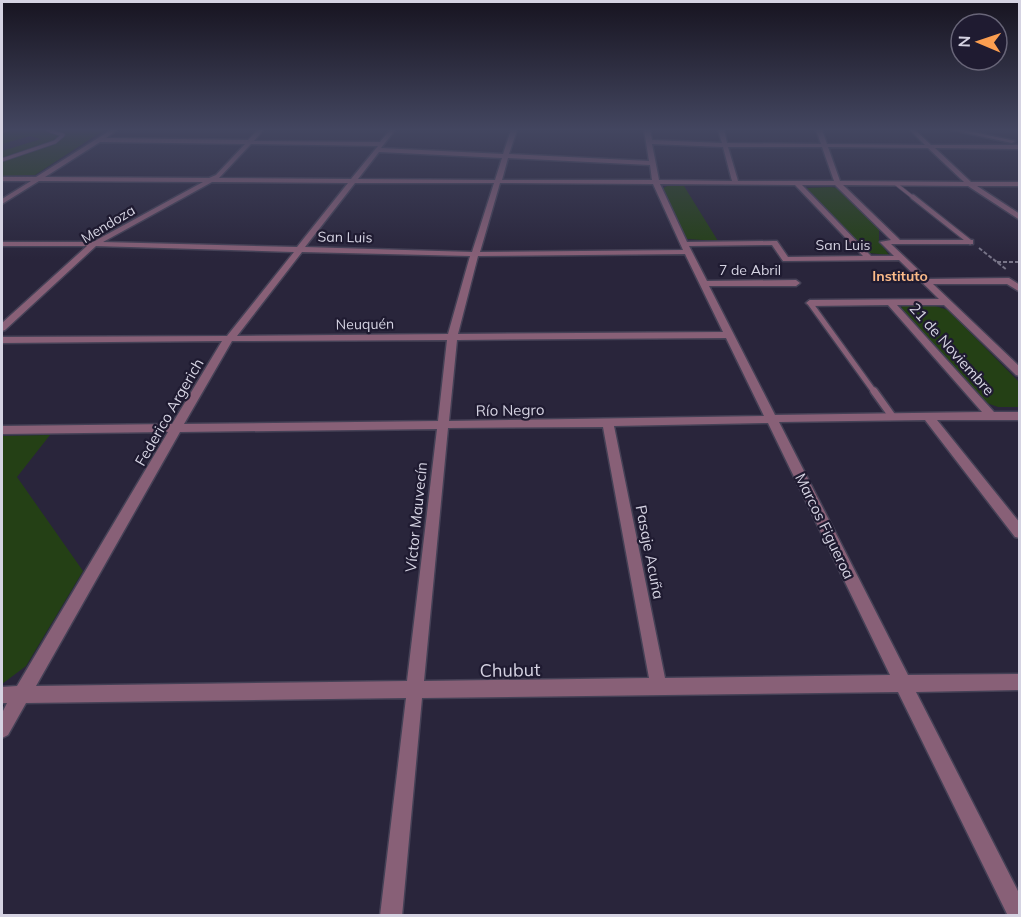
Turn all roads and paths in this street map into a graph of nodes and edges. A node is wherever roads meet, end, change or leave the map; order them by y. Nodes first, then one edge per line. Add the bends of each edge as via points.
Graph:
1 (49, 173) edge
2 (219, 173) edge
3 (360, 173) edge
4 (499, 173) edge
5 (654, 173) edge
6 (733, 173) edge
7 (835, 173) edge
8 (958, 173) edge
9 (2, 179) edge
10 (38, 180) junction
11 (211, 181) junction
12 (353, 181) junction
13 (496, 182) junction
14 (656, 183) junction
15 (736, 184) junction
16 (798, 184) junction
17 (838, 184) junction
18 (896, 184) junction
19 (970, 184) junction
20 (1020, 184) edge
21 (2, 202) edge
22 (1020, 218) edge
23 (898, 242) junction
24 (970, 242) junction
25 (2, 244) edge
26 (94, 244) junction
27 (686, 248) junction
28 (298, 249) junction
29 (474, 254) junction
30 (869, 258) junction
31 (901, 258) junction
32 (996, 262) junction
33 (1020, 262) edge
34 (1008, 281) junction
35 (926, 282) junction
36 (796, 283) dead end
37 (704, 284) junction
38 (1020, 290) edge
39 (946, 302) junction
40 (810, 303) joint
41 (891, 303) junction
42 (2, 328) edge
43 (729, 335) junction
44 (452, 337) junction
45 (230, 339) junction
46 (2, 340) edge
47 (1020, 373) edge
48 (892, 416) junction
49 (928, 416) junction
50 (991, 416) junction
51 (1020, 416) edge
52 (772, 419) junction
53 (608, 423) junction
54 (442, 426) junction
55 (177, 428) junction
56 (2, 430) edge
57 (1020, 533) edge
58 (1020, 682) edge
59 (903, 684) junction
60 (659, 688) junction
61 (414, 691) junction
62 (2, 695) edge
63 (21, 695) junction
64 (2, 729) edge
65 (391, 915) edge
66 (1019, 915) edge

1 - 10 street
2 - 11 street, Mendoza
3 - 12 street, Federico Argerich
4 - 13 street, Víctor Mauvecín
5 - 14 street, Marcos Figueroa
6 - 15 street
7 - 17 street
8 - 19 street
9 - 10 street
10 - 11 street
10 - 21 street
11 - 12 street
11 - 26 street, Mendoza
12 - 13 street
12 - 28 street, Federico Argerich
13 - 14 street
13 - 29 street, Víctor Mauvecín
14 - 15 street
14 - 27 street, Marcos Figueroa
15 - 16 street
16 - 17 street
16 - 30 street
17 - 18 street
17 - 23 street
18 - 19 street
18 - 24 lane
19 - 20 street
19 - 22 street
23 - 24 street, San Luis
23 - 31 street, San Luis via 884,242
24 - 32 path
25 - 26 street, San Luis
26 - 28 street, San Luis
26 - 42 street, Mendoza
27 - 29 street, San Luis
27 - 30 street, San Luis via 774,243 786,259
27 - 37 street, Marcos Figueroa
28 - 29 street, San Luis
28 - 45 street, Federico Argerich
29 - 44 street, Víctor Mauvecín
30 - 31 street, San Luis
31 - 35 street
32 - 33 path
32 - 34 path via 1016,277
34 - 35 street
34 - 38 street
35 - 39 street
36 - 37 street, 7 de Abril
37 - 43 street, Marcos Figueroa
39 - 41 street
39 - 47 street
40 - 41 street
40 - 48 lane
41 - 50 street, 21 de Noviembre
43 - 44 street, Neuquén
43 - 52 street, Marcos Figueroa
44 - 45 street, Neuquén
44 - 54 street, Víctor Mauvecín
45 - 46 street, Neuquén
45 - 55 street, Federico Argerich
48 - 49 street, Río Negro
48 - 52 street, Río Negro
49 - 50 street, Río Negro
49 - 57 street
50 - 51 street, Río Negro
52 - 53 street, Río Negro
52 - 59 street, Marcos Figueroa
53 - 54 street, Río Negro
53 - 60 street, Pasaje Acuña
54 - 55 street, Río Negro
54 - 61 street, Víctor Mauvecín
55 - 56 street, Río Negro
55 - 63 street, Federico Argerich
58 - 59 street, Chubut
59 - 60 street, Chubut
59 - 66 street, Marcos Figueroa
60 - 61 street, Chubut
61 - 63 street, Chubut
61 - 65 street, Víctor Mauvecín
62 - 63 street, Chubut
63 - 64 street, Federico Argerich

